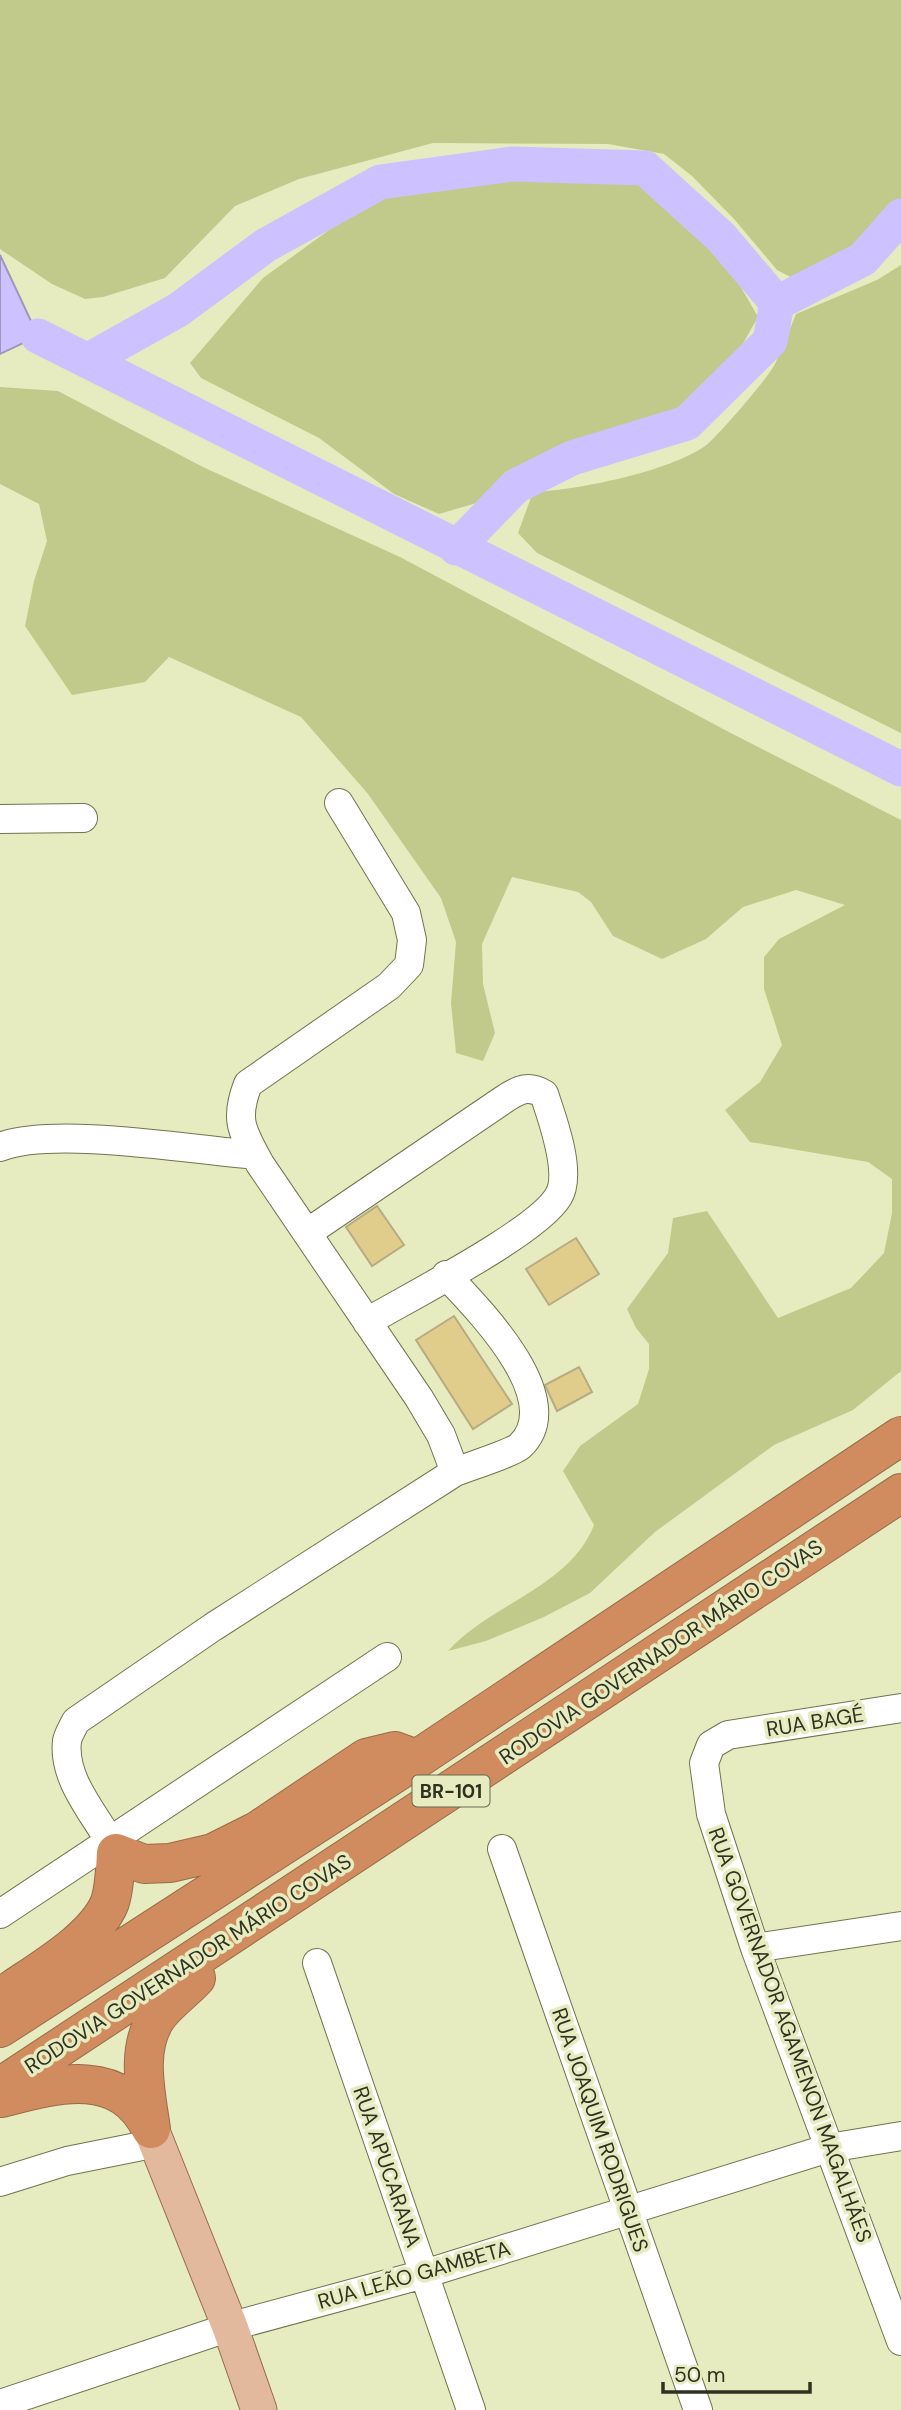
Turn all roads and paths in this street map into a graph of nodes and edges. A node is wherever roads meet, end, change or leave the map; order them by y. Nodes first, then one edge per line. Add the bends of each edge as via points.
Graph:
1 (339, 803) dead end
2 (83, 818) dead end
3 (0, 819) edge
4 (0, 1147) edge
5 (255, 1155) junction
6 (307, 1233) junction
7 (446, 1275) junction
8 (367, 1322) junction
9 (901, 1436) edge
10 (455, 1472) junction
11 (901, 1493) edge
12 (387, 1657) dead end
13 (901, 1708) edge
14 (728, 1735) joint
15 (417, 1759) junction
16 (113, 1847) junction
17 (502, 1849) dead end
18 (0, 1914) edge
19 (901, 1926) edge
20 (243, 1929) junction
21 (755, 1948) junction
22 (317, 1963) dead end
23 (0, 1998) edge
24 (0, 2028) edge
25 (0, 2087) edge
26 (0, 2099) edge
27 (154, 2136) junction
28 (901, 2136) edge
29 (830, 2148) junction
30 (0, 2182) edge
31 (628, 2211) junction
32 (424, 2274) junction
33 (230, 2327) junction
34 (901, 2341) edge
35 (0, 2404) edge
36 (258, 2410) edge
37 (471, 2410) edge
38 (698, 2410) edge

1 - 5 street via 406,913 412,940 409,965 389,986 248,1084 239,1108 242,1131
2 - 3 street
4 - 5 street via 52,1138
5 - 6 street
6 - 7 street via 506,1098 522,1088 535,1089 544,1094 563,1159 560,1196 533,1223
6 - 8 street
7 - 8 street
7 - 10 street via 487,1320 532,1388 535,1420 519,1447
8 - 10 street via 441,1435
9 - 15 highway, BR-101
10 - 16 street via 76,1721 67,1741 71,1768
11 - 20 highway, RODOVIA GOVERNADOR MÁRIO COVAS / BR-101
12 - 16 street
13 - 14 street, RUA BAGÉ
14 - 21 street, RUA GOVERNADOR AGAMENON MAGALHÃES via 710,1745 705,1781 710,1814
15 - 16 highway via 395,1751 366,1758 257,1831 213,1853 144,1864
15 - 24 highway, BR-101
16 - 18 street
16 - 23 highway via 113,1886 103,1915 84,1937
17 - 31 street, RUA JOAQUIM RODRIGUES
19 - 21 street
20 - 25 highway, RODOVIA GOVERNADOR MÁRIO COVAS / BR-101
20 - 27 highway via 157,2018 146,2046 143,2077
21 - 29 street, RUA GOVERNADOR AGAMENON MAGALHÃES
22 - 32 street, RUA APUCARANA
26 - 27 highway via 61,2083 108,2088 128,2101
27 - 30 street
27 - 33 main road
28 - 29 street, RUA LEÃO GAMBETA
29 - 31 street, RUA LEÃO GAMBETA
29 - 34 street, RUA GOVERNADOR AGAMENON MAGALHÃES
31 - 32 street, RUA LEÃO GAMBETA
31 - 38 street, RUA JOAQUIM RODRIGUES
32 - 33 street, RUA LEÃO GAMBETA
32 - 37 street, RUA APUCARANA
33 - 35 street, RUA LEÃO GAMBETA
33 - 36 main road

